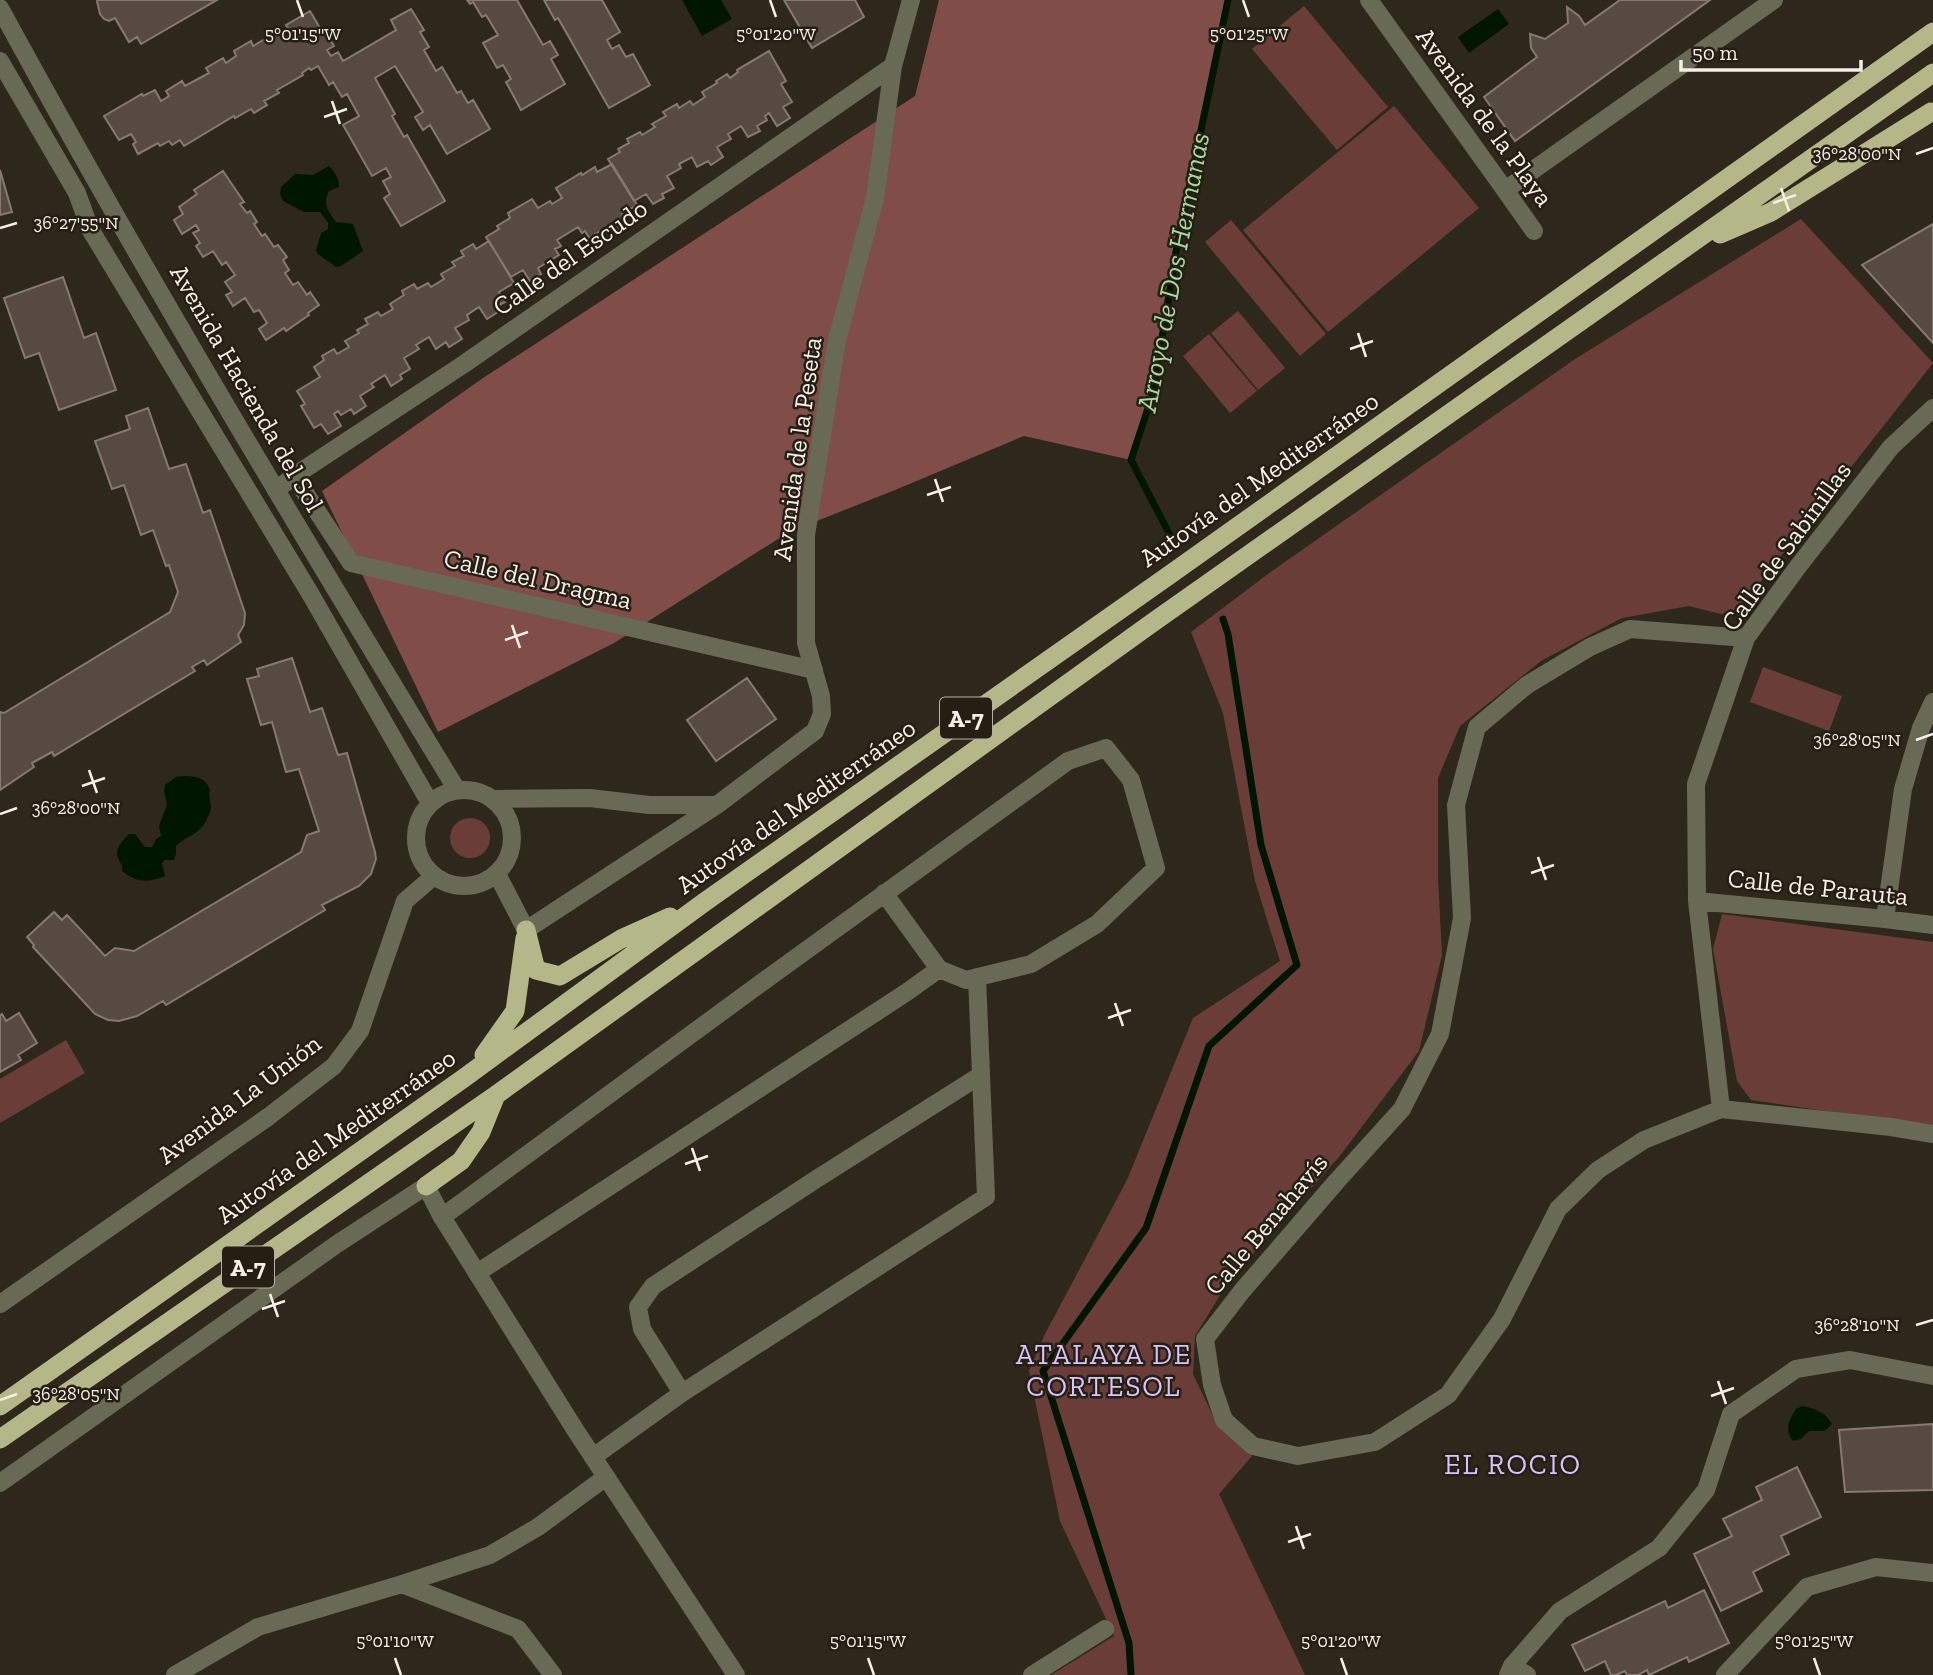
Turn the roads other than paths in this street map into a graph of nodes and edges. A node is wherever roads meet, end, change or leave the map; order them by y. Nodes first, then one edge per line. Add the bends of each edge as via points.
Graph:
1 (911, 0) edge
2 (1368, 0) edge
3 (1774, 0) edge
4 (0, 8) edge
5 (1933, 32) edge
6 (0, 61) edge
7 (893, 66) junction
8 (1933, 73) edge
9 (1932, 111) edge
10 (1505, 190) junction
11 (1534, 231) dead end
12 (1686, 248) junction
13 (1933, 408) edge
14 (294, 476) junction
15 (276, 490) junction
16 (1746, 638) junction
17 (814, 670) junction
18 (1933, 702) edge
19 (457, 790) junction
20 (494, 799) junction
21 (430, 803) junction
22 (718, 805) junction
23 (497, 874) junction
24 (434, 876) junction
25 (884, 893) junction
26 (706, 901) junction
27 (1697, 901) junction
28 (1885, 919) junction
29 (1933, 925) edge
30 (526, 930) junction
31 (939, 969) junction
32 (977, 977) junction
33 (981, 1075) junction
34 (464, 1078) junction
35 (496, 1095) junction
36 (1721, 1109) junction
37 (1933, 1134) edge
38 (426, 1186) junction
39 (442, 1217) junction
40 (477, 1273) junction
41 (0, 1304) edge
42 (1933, 1376) edge
43 (682, 1393) junction
44 (0, 1406) edge
45 (0, 1439) edge
46 (593, 1457) junction
47 (606, 1477) junction
48 (0, 1483) edge
49 (1933, 1573) edge
50 (402, 1584) junction
51 (1105, 1629) dead end
52 (1516, 1672) edge
53 (175, 1675) edge
54 (553, 1675) edge
55 (736, 1675) edge
56 (1032, 1675) edge
57 (1725, 1675) edge

1 - 7 street, Avenida de la Peseta
2 - 10 street, Avenida de la Playa
3 - 10 street
4 - 15 street, Avenida Hacienda del Sol
5 - 26 highway, Autovía del Mediterráneo / A-7
6 - 21 street, Avenida Hacienda del Sol via 77,193 90,229 311,595
7 - 14 street, Calle del Escudo via 464,364
7 - 17 street, Avenida de la Peseta via 875,198 837,340 806,535 806,643
8 - 12 highway, A-7
9 - 12 highway via 1771,212
10 - 11 street, Avenida de la Playa
12 - 35 highway, A-7 via 1152,623
13 - 16 street, Calle de Sabinillas via 1891,447
14 - 15 street, Calle del Escudo
14 - 17 street, Calle del Dragma via 351,563
15 - 19 street, Avenida Hacienda del Sol
16 - 27 street, Calle de Sabinillas via 1696,785
16 - 36 street, Calle Benahavís via 1630,629 1527,685 1477,727 1456,804 1462,918 1440,1034 1402,1109 1205,1339 1212,1385 1224,1420 1253,1446 1298,1456 1375,1442 1448,1395 1502,1319 1558,1209 1598,1170 1644,1140
17 - 22 street, Avenida de la Peseta via 822,713 815,731
18 - 28 street via 1903,789
19 - 20 street via 470,789
19 - 21 street
20 - 22 street
20 - 23 street via 504,809 513,836 512,850
21 - 24 street via 417,827 416,840 424,866
22 - 30 street, Avenida de la Peseta
23 - 24 street via 472,886 445,883
23 - 30 street
24 - 41 street, Avenida La Unión via 405,901 360,1031 334,1066
25 - 31 street
25 - 32 street via 1068,761 1106,748 1131,780 1156,868 1097,924 1031,964
25 - 39 street
26 - 30 highway via 621,939 560,976 537,971
26 - 34 highway, Autovía del Mediterráneo / A-7
27 - 28 street, Calle de Parauta
27 - 36 street, Calle de Sabinillas
28 - 29 street, Calle de Parauta
30 - 34 highway via 515,1011
31 - 32 street via 966,980
31 - 40 street
32 - 33 street
33 - 43 street via 986,1197
33 - 43 street via 653,1286 638,1307 642,1328
34 - 44 highway, Autovía del Mediterráneo / A-7
35 - 38 highway via 481,1132 461,1161
35 - 45 highway, A-7
36 - 37 street
38 - 39 street
38 - 48 street
39 - 40 street
40 - 46 street
42 - 52 street via 1850,1360 1796,1369 1731,1414 1706,1490 1659,1548 1560,1612
43 - 46 street
46 - 47 street
47 - 50 street via 538,1527 490,1555
47 - 55 street
49 - 57 street via 1877,1567 1807,1587
50 - 53 street via 258,1627
50 - 54 street via 518,1629
51 - 56 street

